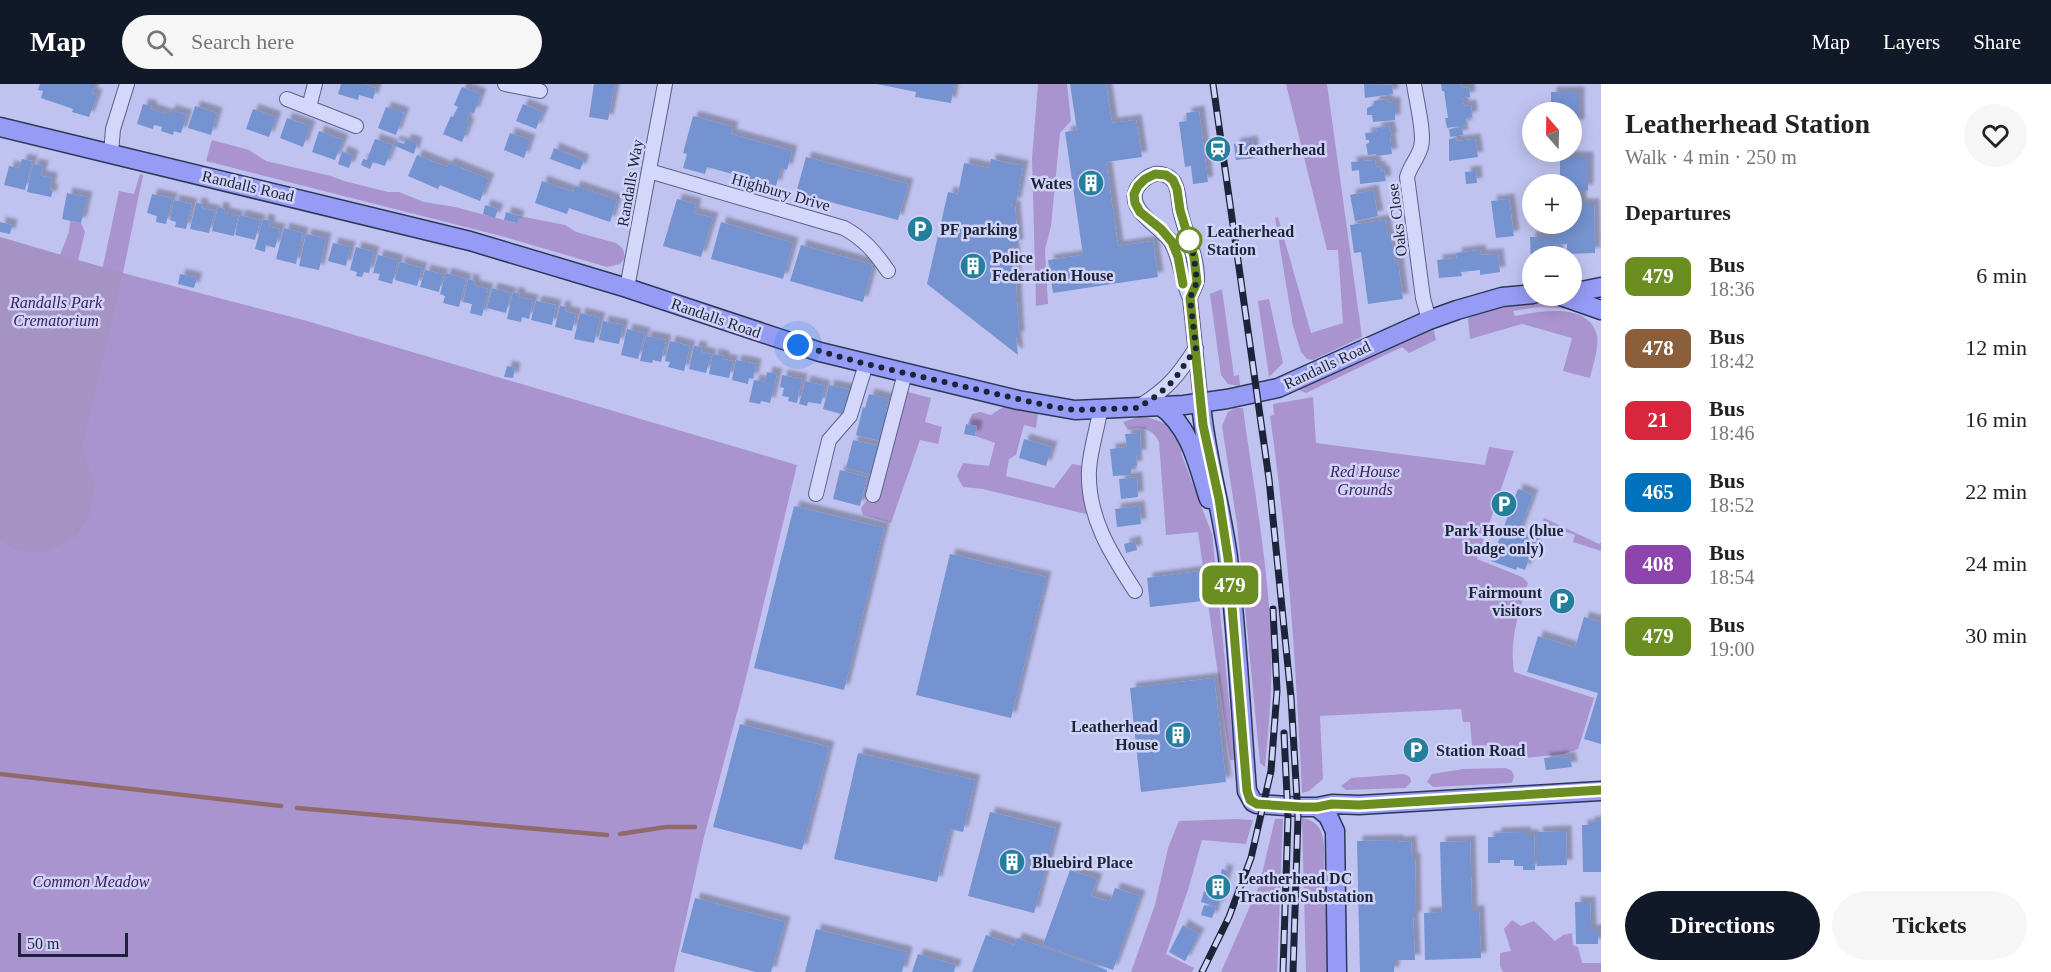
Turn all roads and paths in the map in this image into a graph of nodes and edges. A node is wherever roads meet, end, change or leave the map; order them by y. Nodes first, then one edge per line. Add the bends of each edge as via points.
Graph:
1 (127, 84) edge
2 (315, 84) edge
3 (505, 84) edge
4 (665, 84) edge
5 (1414, 84) edge
6 (540, 91) dead end
7 (287, 99) dead end
8 (309, 107) junction
9 (356, 126) dead end
10 (0, 127) edge
11 (111, 153) junction
12 (649, 171) junction
13 (888, 271) dead end
14 (1601, 287) edge
15 (627, 288) junction
16 (1582, 291) edge
17 (1522, 295) edge
18 (1190, 298) junction
19 (1582, 302) edge
20 (1601, 310) edge
21 (1430, 320) junction
22 (1196, 348) junction
23 (866, 364) junction
24 (905, 373) junction
25 (1201, 403) junction
26 (1161, 406) junction
27 (1138, 408) junction
28 (1100, 411) junction
29 (816, 494) dead end
30 (873, 495) dead end
31 (1223, 524) junction
32 (1135, 591) dead end
33 (1601, 790) edge
34 (1359, 805) junction
35 (1317, 807) junction
36 (1335, 831) junction
37 (1337, 972) edge

1 - 11 street via 113,129
2 - 8 street
3 - 6 street
4 - 12 street, Randalls Way
5 - 21 street, Oaks Close via 1422,143 1407,177 1423,298
7 - 8 street
8 - 9 street
10 - 11 main road, Randalls Road
11 - 15 main road, Randalls Road via 470,241
12 - 13 street, Highbury Drive via 844,228 860,236
12 - 15 street, Randalls Way
14 - 16 main road
15 - 23 main road, Randalls Road
17 - 21 main road, Randalls Road via 1502,297
18 - 18 street via 1172,242 1135,203 1138,186 1155,174 1166,175 1177,189 1196,273 1197,282
18 - 22 street
19 - 20 main road
21 - 25 main road, Randalls Road via 1289,384
22 - 25 street
22 - 27 street via 1169,386
23 - 24 main road, Randalls Road
23 - 29 street via 850,416 829,440
24 - 28 main road, Randalls Road via 1053,407
24 - 30 street
25 - 26 main road, Randalls Road
25 - 31 main road
26 - 27 main road, Randalls Road
26 - 31 main road via 1188,436 1210,500
27 - 28 main road, Randalls Road
28 - 32 street via 1089,470 1091,499 1107,548
31 - 35 main road via 1248,795 1257,804
33 - 34 main road
34 - 35 main road
34 - 36 main road via 1349,811
35 - 36 main road via 1328,816
36 - 37 main road

